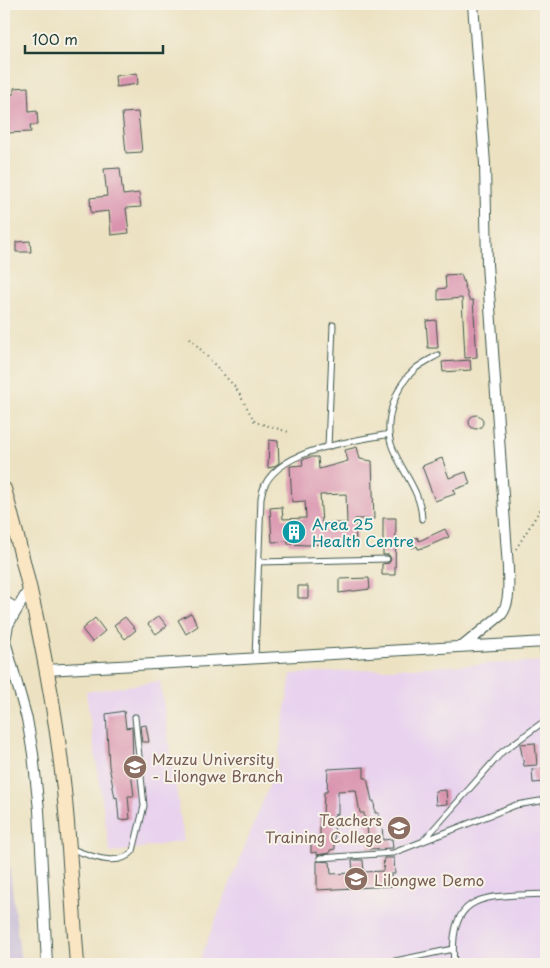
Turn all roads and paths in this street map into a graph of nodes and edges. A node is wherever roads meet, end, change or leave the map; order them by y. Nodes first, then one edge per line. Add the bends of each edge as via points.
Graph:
1 (473, 4) edge
2 (333, 325) dead end
3 (190, 338) dead end
4 (438, 355) dead end
5 (289, 432) dead end
6 (389, 434) junction
7 (328, 448) junction
8 (4, 492) edge
9 (546, 500) edge
10 (422, 519) dead end
11 (387, 559) dead end
12 (259, 562) junction
13 (508, 568) junction
14 (28, 590) junction
15 (4, 601) edge
16 (17, 609) junction
17 (544, 642) edge
18 (463, 646) junction
19 (255, 658) junction
20 (46, 670) junction
21 (546, 674) edge
22 (135, 717) dead end
23 (546, 720) edge
24 (546, 800) edge
25 (423, 840) junction
26 (69, 848) junction
27 (320, 858) dead end
28 (546, 894) edge
29 (453, 949) junction
30 (47, 964) edge
31 (77, 964) edge
32 (381, 964) edge
33 (454, 964) edge

1 - 13 street
2 - 7 lane
3 - 5 path via 236,388 255,422
4 - 6 lane via 416,368 401,385 392,408
6 - 7 lane
6 - 10 lane via 392,448 422,506
7 - 12 lane via 311,450 290,461 267,480 261,498
8 - 14 main road
9 - 13 path
11 - 12 lane
12 - 19 lane
13 - 18 street via 505,610
14 - 16 street
14 - 20 main road
15 - 16 street
16 - 30 street via 8,625 5,641 27,718 33,754
17 - 18 street
17 - 21 lane
18 - 19 street
19 - 20 street
20 - 26 main road
22 - 26 lane via 144,806 133,852 124,858 104,860
23 - 25 lane via 502,752
24 - 25 lane via 516,805
25 - 27 lane via 394,853
26 - 31 main road
28 - 29 lane via 490,897 470,904 458,918
29 - 32 lane
29 - 33 lane

